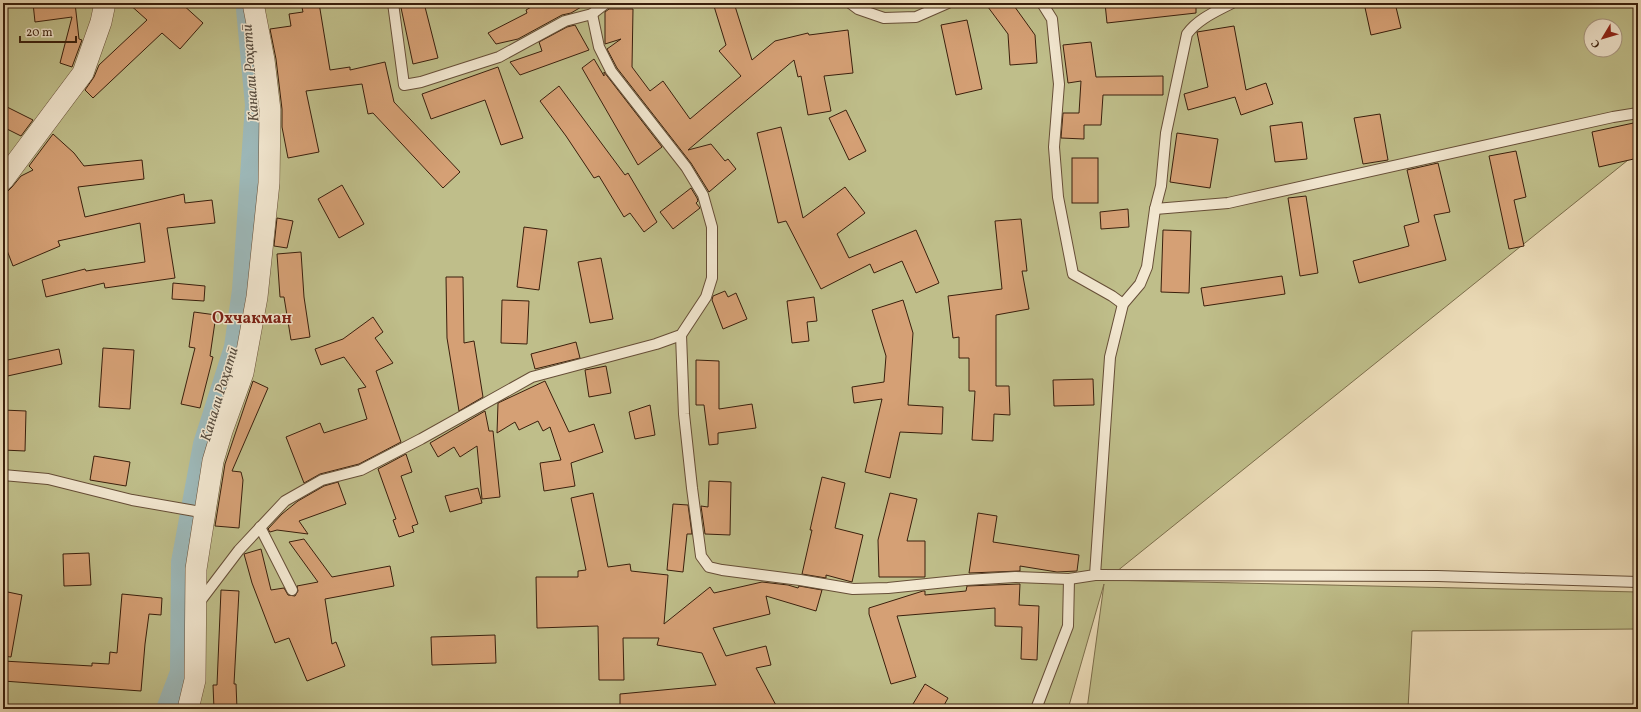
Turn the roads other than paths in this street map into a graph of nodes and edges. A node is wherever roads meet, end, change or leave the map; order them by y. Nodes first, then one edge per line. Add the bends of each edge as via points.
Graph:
1 (105, 3) edge
2 (254, 3) edge
3 (392, 3) edge
4 (606, 3) edge
5 (850, 3) edge
6 (948, 3) edge
7 (1042, 3) edge
8 (1232, 3) edge
9 (592, 14) junction
10 (1638, 113) edge
11 (3, 180) edge
12 (1156, 208) junction
13 (1123, 304) junction
14 (681, 335) junction
15 (3, 475) edge
16 (200, 514) junction
17 (260, 527) junction
18 (1096, 575) junction
19 (1069, 579) junction
20 (1638, 582) edge
21 (292, 590) dead end
22 (196, 607) junction
23 (188, 709) edge
24 (1036, 709) edge

1 - 11 street via 83,73
2 - 16 street via 270,110 269,183 257,297 246,358 222,431
3 - 9 lane via 404,85 499,58 566,21
4 - 9 lane
5 - 6 lane via 858,9 884,18 916,17
7 - 13 lane via 1052,19 1059,84 1054,147 1058,197 1072,274
8 - 12 lane via 1204,18 1187,34 1166,134 1161,186
9 - 14 lane via 599,47 611,71 686,167 703,195 712,227 712,278 706,297
10 - 12 lane via 1228,204
12 - 13 lane via 1147,267 1140,284
13 - 18 lane via 1110,357
14 - 17 lane via 532,377 361,470 322,480 284,501
14 - 19 lane via 684,414 693,502 701,556 709,566 853,589 1015,577
15 - 16 lane via 48,479
16 - 22 street
17 - 21 lane
17 - 22 lane via 239,550
18 - 19 lane
18 - 20 lane via 1436,576
19 - 24 lane via 1068,626
22 - 23 street via 194,680

